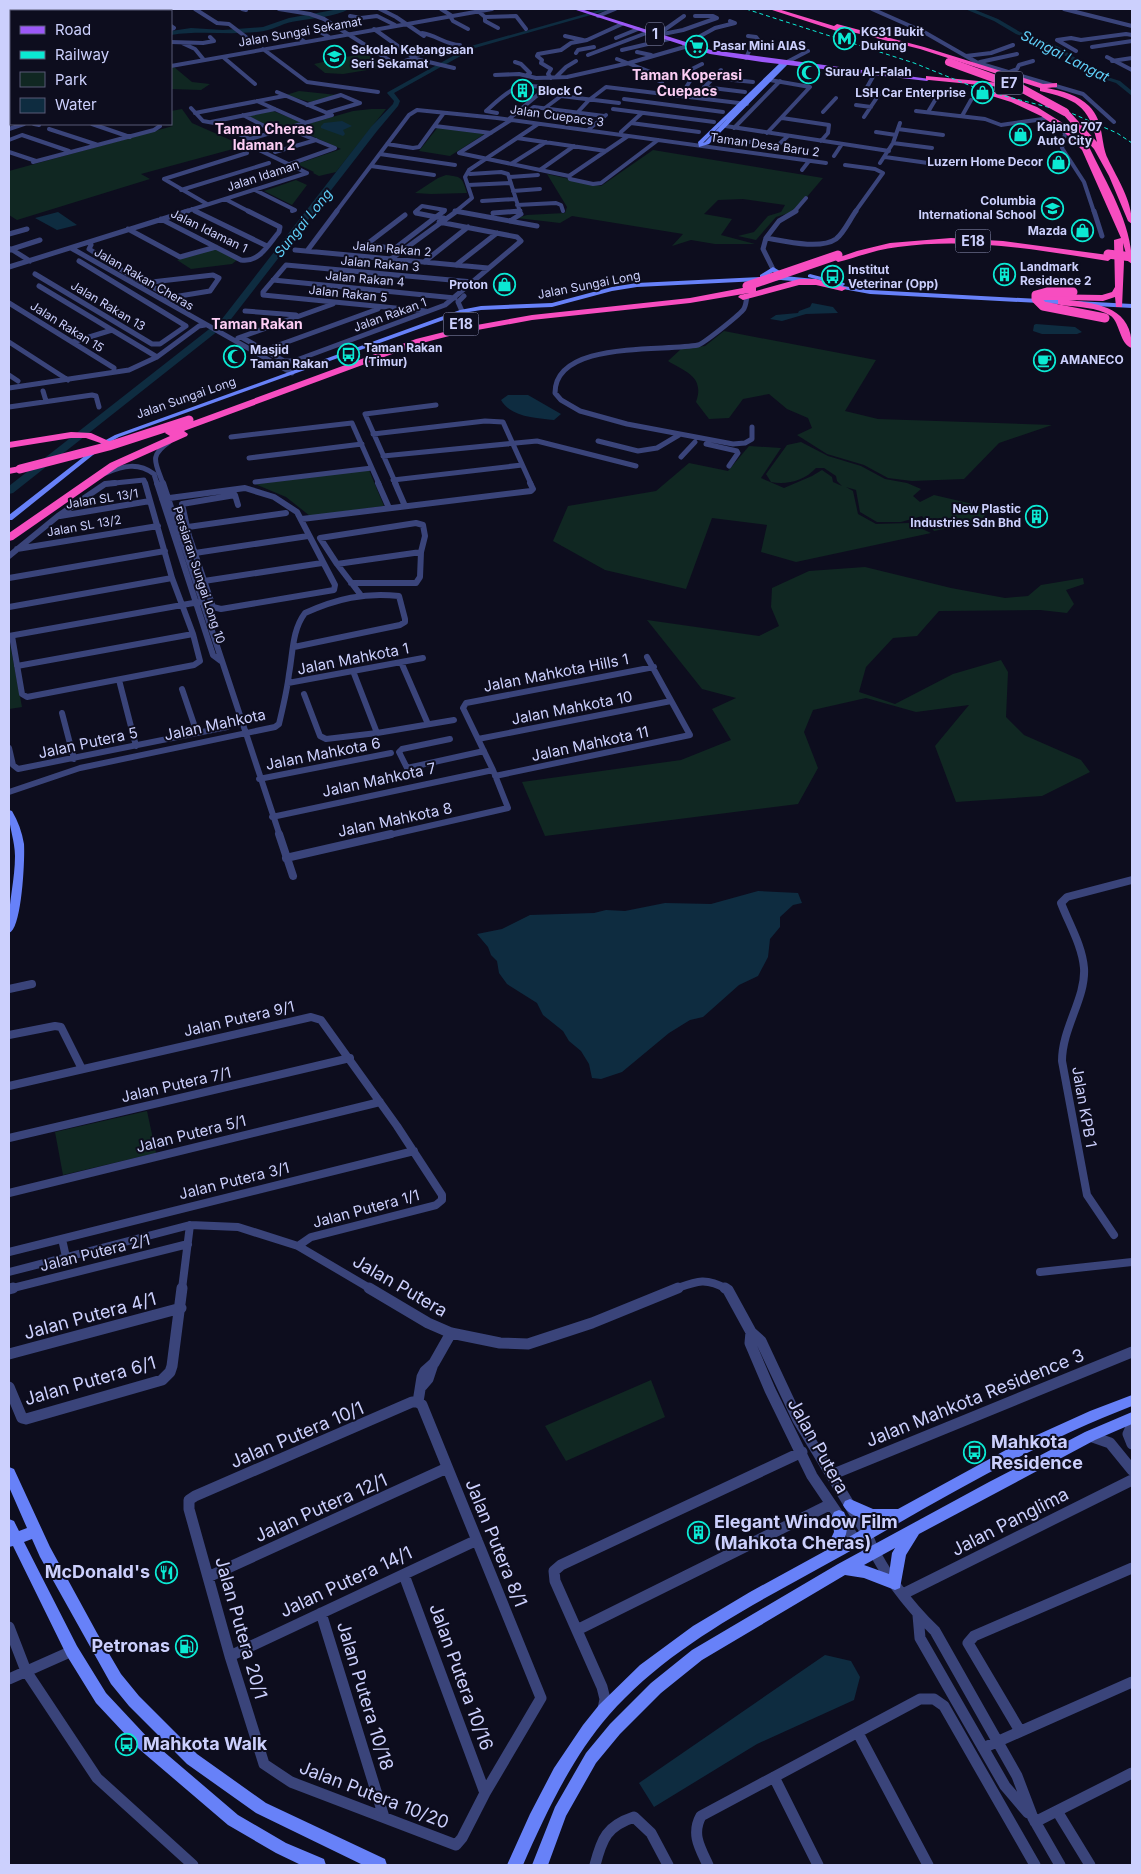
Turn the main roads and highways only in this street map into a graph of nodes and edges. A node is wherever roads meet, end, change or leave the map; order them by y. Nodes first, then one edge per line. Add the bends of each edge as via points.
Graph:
1 (576, 9) edge
2 (772, 9) edge
3 (783, 9) edge
4 (837, 26) junction
5 (918, 55) dead end
6 (749, 58) junction
7 (784, 65) junction
8 (928, 78) junction
9 (999, 85) junction
10 (975, 86) junction
11 (1054, 86) road end
12 (997, 94) junction
13 (1061, 112) junction
14 (1085, 148) junction
15 (1103, 156) junction
16 (1106, 188) junction
17 (1131, 216) edge
18 (1132, 260) edge
19 (1120, 267) junction
20 (842, 288) road end
21 (1118, 289) junction
22 (749, 290) junction
23 (1041, 297) road end
24 (1061, 302) road end
25 (1125, 304) edge
26 (1132, 345) edge
27 (172, 435) junction
28 (102, 441) road end
29 (9, 445) edge
30 (14, 472) edge
31 (9, 538) edge

1 - 6 main road, 1 via 710,52
2 - 5 highway
3 - 4 highway, E7
4 - 11 highway via 922,48 1042,86
4 - 13 highway, E7, bridge via 947,63
6 - 7 main road, 1
6 - 7 main road, 1
7 - 8 main road, 1
7 - 8 main road
8 - 10 highway
9 - 10 highway
9 - 12 highway via 988,87
9 - 15 highway via 1038,88 1085,104 1094,117
10 - 12 highway
12 - 14 highway via 1050,118
13 - 14 highway, E7
13 - 15 highway, E7 via 1088,134
14 - 16 highway, E7
15 - 17 highway, E7
16 - 18 highway, E7
16 - 19 highway via 1117,234
18 - 22 highway, E18 via 1006,243 942,241 897,244 838,257
19 - 21 highway
19 - 26 highway, bridge via 1112,289 1096,293 1048,292 1035,297 1043,306 1105,318 1114,323
20 - 22 highway via 799,282
21 - 23 highway via 1115,294 1103,298
21 - 25 highway
22 - 27 highway, E18 via 690,302 501,322 464,329 419,342
22 - 30 highway, E18, bridge via 540,312 454,326 393,344 189,420
24 - 26 highway via 1094,306 1116,315
27 - 30 highway, E18 via 93,457
27 - 31 highway via 87,483
28 - 29 highway via 87,435 72,435

